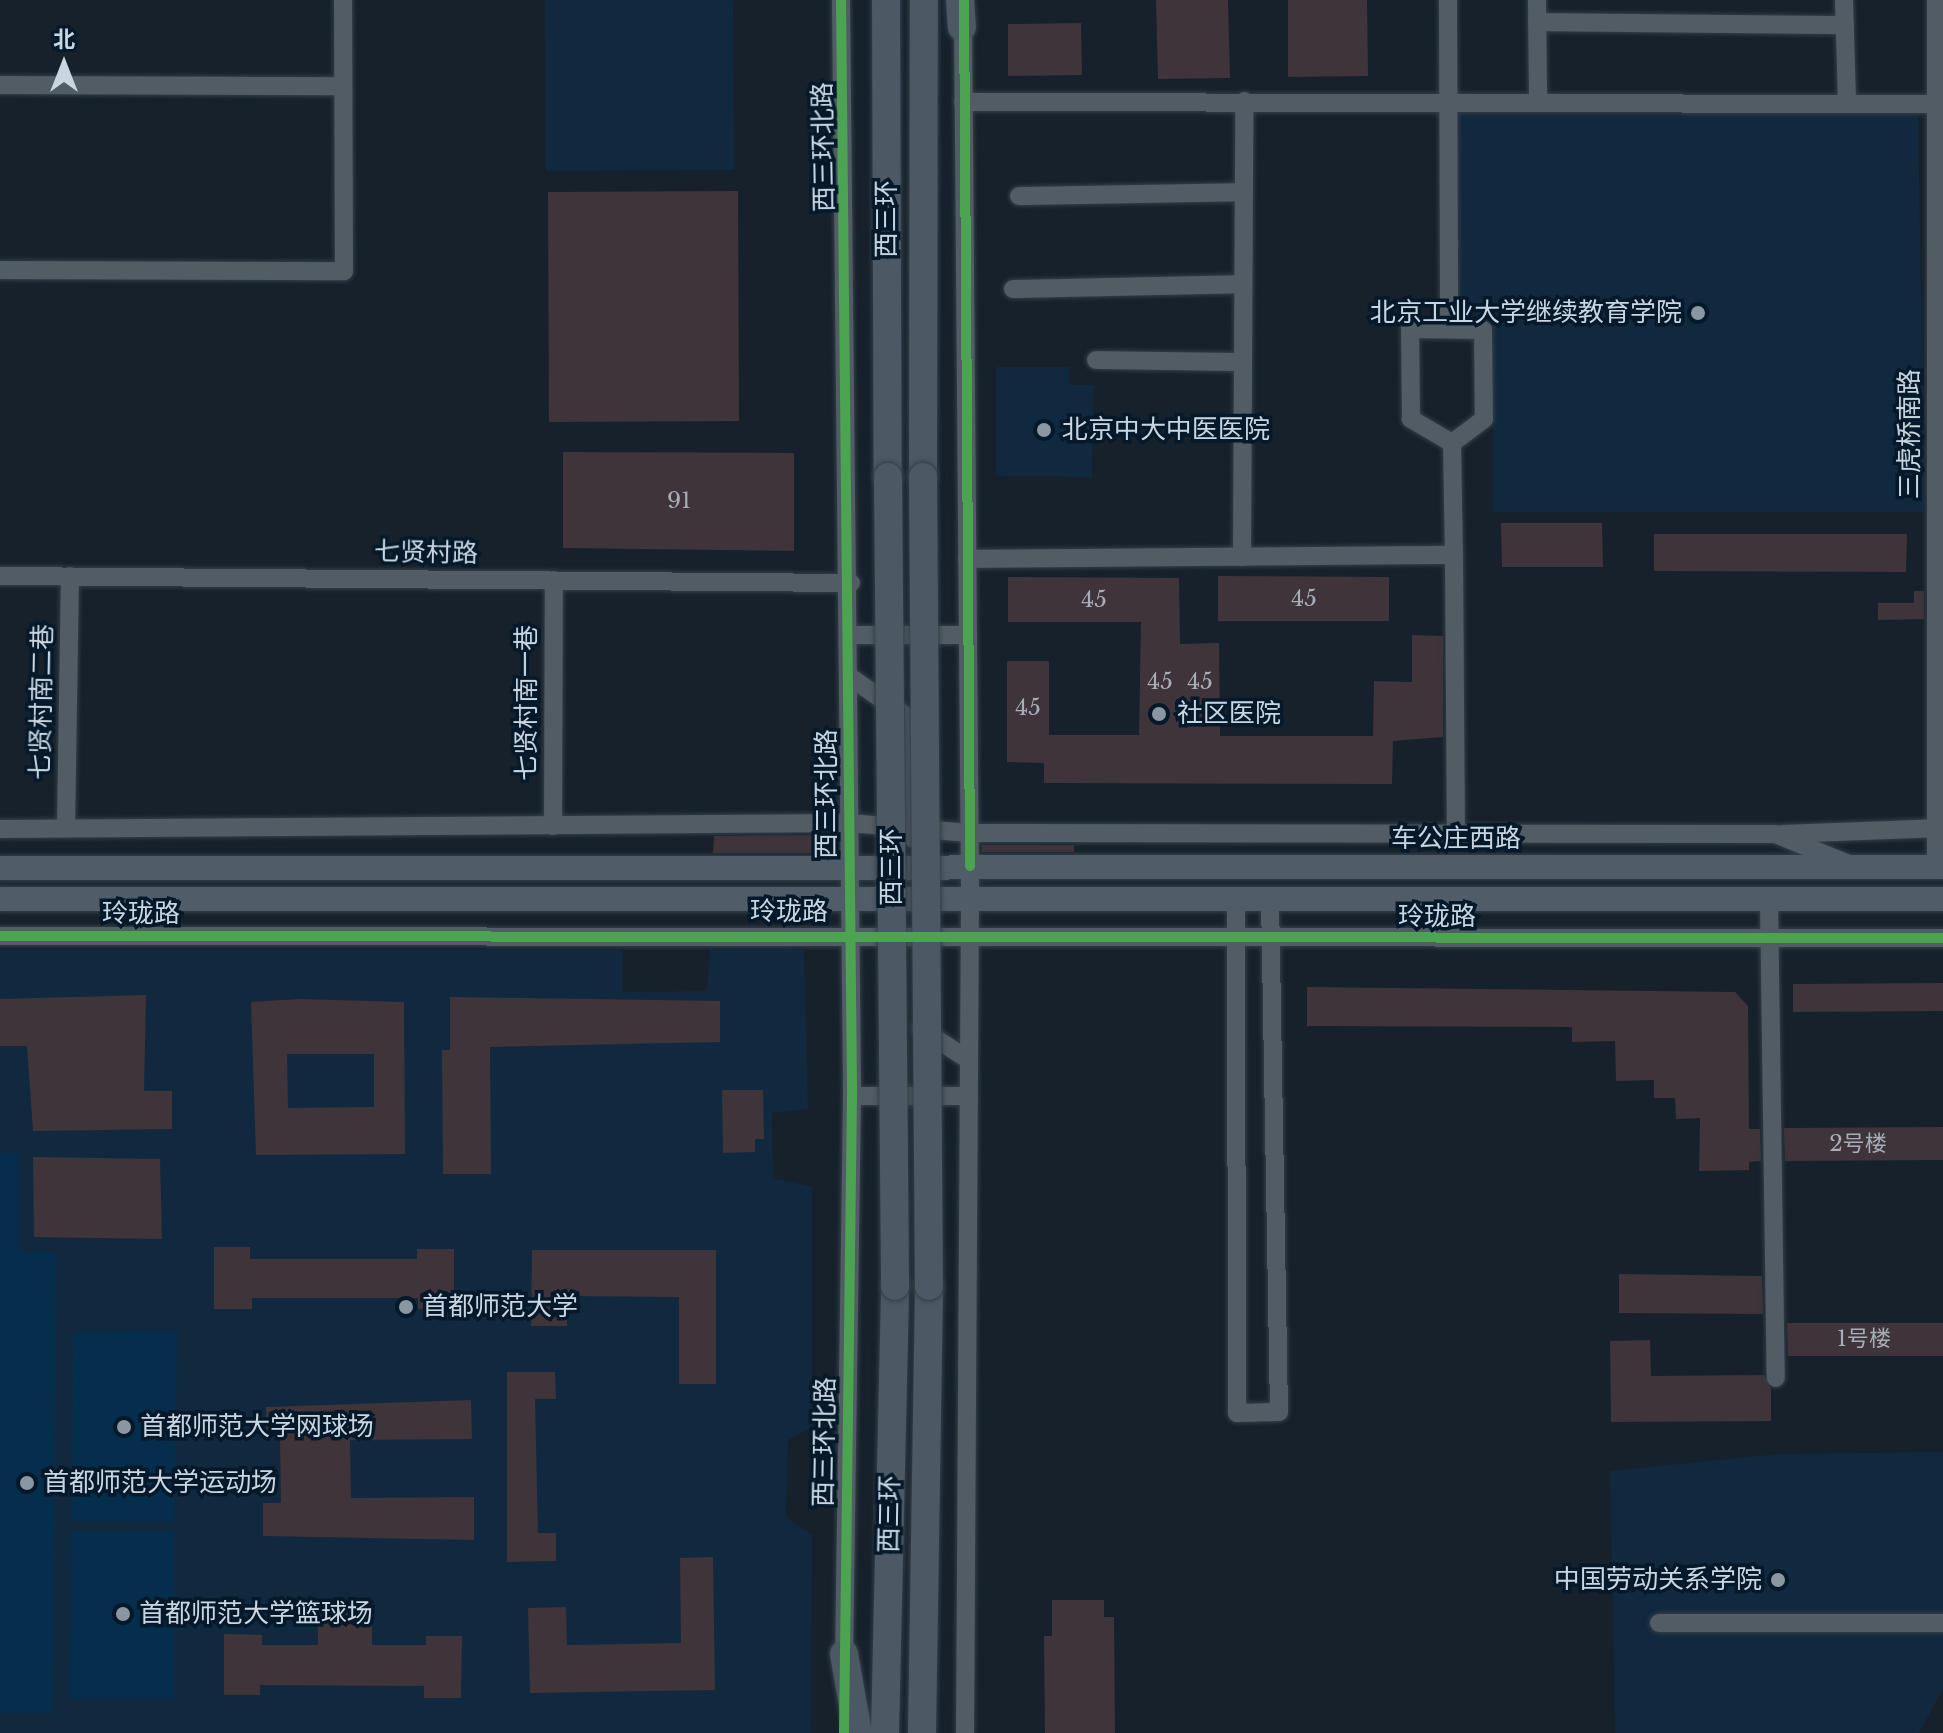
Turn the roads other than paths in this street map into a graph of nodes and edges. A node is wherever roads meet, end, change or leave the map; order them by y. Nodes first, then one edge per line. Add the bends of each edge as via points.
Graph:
1 (343, 0) edge
2 (841, 0) edge
3 (886, 0) edge
4 (924, 0) edge
5 (1448, 0) edge
6 (1537, 0) edge
7 (1844, 0) edge
8 (1936, 0) edge
9 (962, 9) edge
10 (1537, 22) junction
11 (1845, 25) junction
12 (0, 85) edge
13 (342, 86) junction
14 (1447, 100) junction
15 (1244, 101) junction
16 (1538, 101) junction
17 (963, 102) junction
18 (1847, 103) junction
19 (1936, 104) junction
20 (1244, 192) junction
21 (1019, 196) dead end
22 (0, 270) edge
23 (1243, 284) junction
24 (1013, 289) dead end
25 (1449, 329) junction
26 (1096, 360) dead end
27 (1243, 362) junction
28 (1452, 443) junction
29 (1454, 555) junction
30 (1242, 557) junction
31 (967, 559) junction
32 (0, 576) edge
33 (70, 576) junction
34 (554, 580) junction
35 (851, 583) junction
36 (850, 635) junction
37 (968, 635) junction
38 (850, 677) junction
39 (849, 823) junction
40 (553, 826) junction
41 (66, 828) junction
42 (911, 828) junction
43 (1940, 828) edge
44 (0, 829) edge
45 (970, 833) junction
46 (1456, 834) junction
47 (1775, 834) junction
48 (849, 865) junction
49 (912, 865) junction
50 (970, 866) junction
51 (1855, 866) junction
52 (1940, 867) edge
53 (0, 868) edge
54 (913, 897) junction
55 (970, 897) junction
56 (849, 898) junction
57 (1236, 898) junction
58 (1270, 898) junction
59 (0, 899) edge
60 (1769, 899) junction
61 (1943, 899) edge
62 (0, 936) edge
63 (1943, 938) edge
64 (1770, 939) junction
65 (1236, 940) junction
66 (1271, 940) junction
67 (850, 941) junction
68 (970, 942) junction
69 (914, 944) junction
70 (969, 1060) junction
71 (852, 1096) junction
72 (968, 1096) junction
73 (1776, 1378) dead end
74 (1659, 1623) dead end
75 (1943, 1623) edge
76 (844, 1654) junction
77 (844, 1733) edge
78 (858, 1733) edge
79 (885, 1733) edge
80 (922, 1733) edge
81 (965, 1733) edge

1 - 13 street
2 - 35 street, 西三环北路
3 - 79 highway, 西三环, bridge via 895,1286
4 - 80 highway, 西三环, bridge via 929,1286
5 - 14 street
6 - 10 street
7 - 11 street
8 - 19 street, 三虎桥南路
9 - 17 street
10 - 11 street
10 - 16 street
11 - 18 street
12 - 13 street
13 - 22 street via 344,271
14 - 15 street
14 - 16 street
14 - 25 street
15 - 17 street
15 - 20 street
16 - 18 street
17 - 31 street
18 - 19 street
19 - 43 street, 三虎桥南路
20 - 21 street
20 - 23 street
23 - 24 street
23 - 27 street
25 - 28 street via 1483,330 1484,419
25 - 28 street via 1410,329 1411,419
26 - 27 street
27 - 30 street
28 - 29 street
29 - 30 street
29 - 46 street
30 - 31 street
31 - 37 street
32 - 33 street, 七贤村路
33 - 34 street, 七贤村路
33 - 41 street, 七贤村南二巷
34 - 35 street, 七贤村路
34 - 40 street, 七贤村南一巷
35 - 36 street, 西三环北路
36 - 37 street
36 - 38 street, 西三环北路
37 - 45 street
38 - 39 street, 西三环北路
38 - 42 street via 909,718
39 - 40 street
39 - 42 street
39 - 48 street, 西三环北路
40 - 41 street
41 - 44 street
42 - 45 street
42 - 49 street
43 - 47 street
43 - 52 street, 三虎桥南路
45 - 46 street
45 - 50 street
46 - 47 street
47 - 51 street
48 - 49 main road, 玲珑路
48 - 53 main road, 玲珑路
48 - 56 street, 西三环北路
49 - 50 main road, 车公庄西路
49 - 54 street
50 - 51 main road, 车公庄西路
50 - 55 street
51 - 52 main road, 车公庄西路
54 - 55 main road, 玲珑路
54 - 56 main road, 玲珑路
54 - 69 street
55 - 57 main road
55 - 68 street
56 - 59 main road, 玲珑路
56 - 67 street, 西三环北路
57 - 58 main road
57 - 65 street
58 - 60 main road
58 - 66 street
60 - 61 main road
60 - 64 street
62 - 67 street, 玲珑路
63 - 64 street, 玲珑路
64 - 66 street, 玲珑路
64 - 73 street
65 - 66 street, 玲珑路
65 - 66 street via 1237,1413 1279,1412
65 - 68 street, 玲珑路
67 - 69 street, 玲珑路
67 - 71 street, 西三环北路
68 - 69 street, 玲珑路
68 - 70 street
69 - 70 street via 915,1025
70 - 72 street
71 - 72 street
71 - 76 street, 西三环北路
72 - 81 street
74 - 75 street
76 - 77 street, 西三环北路
76 - 78 highway

